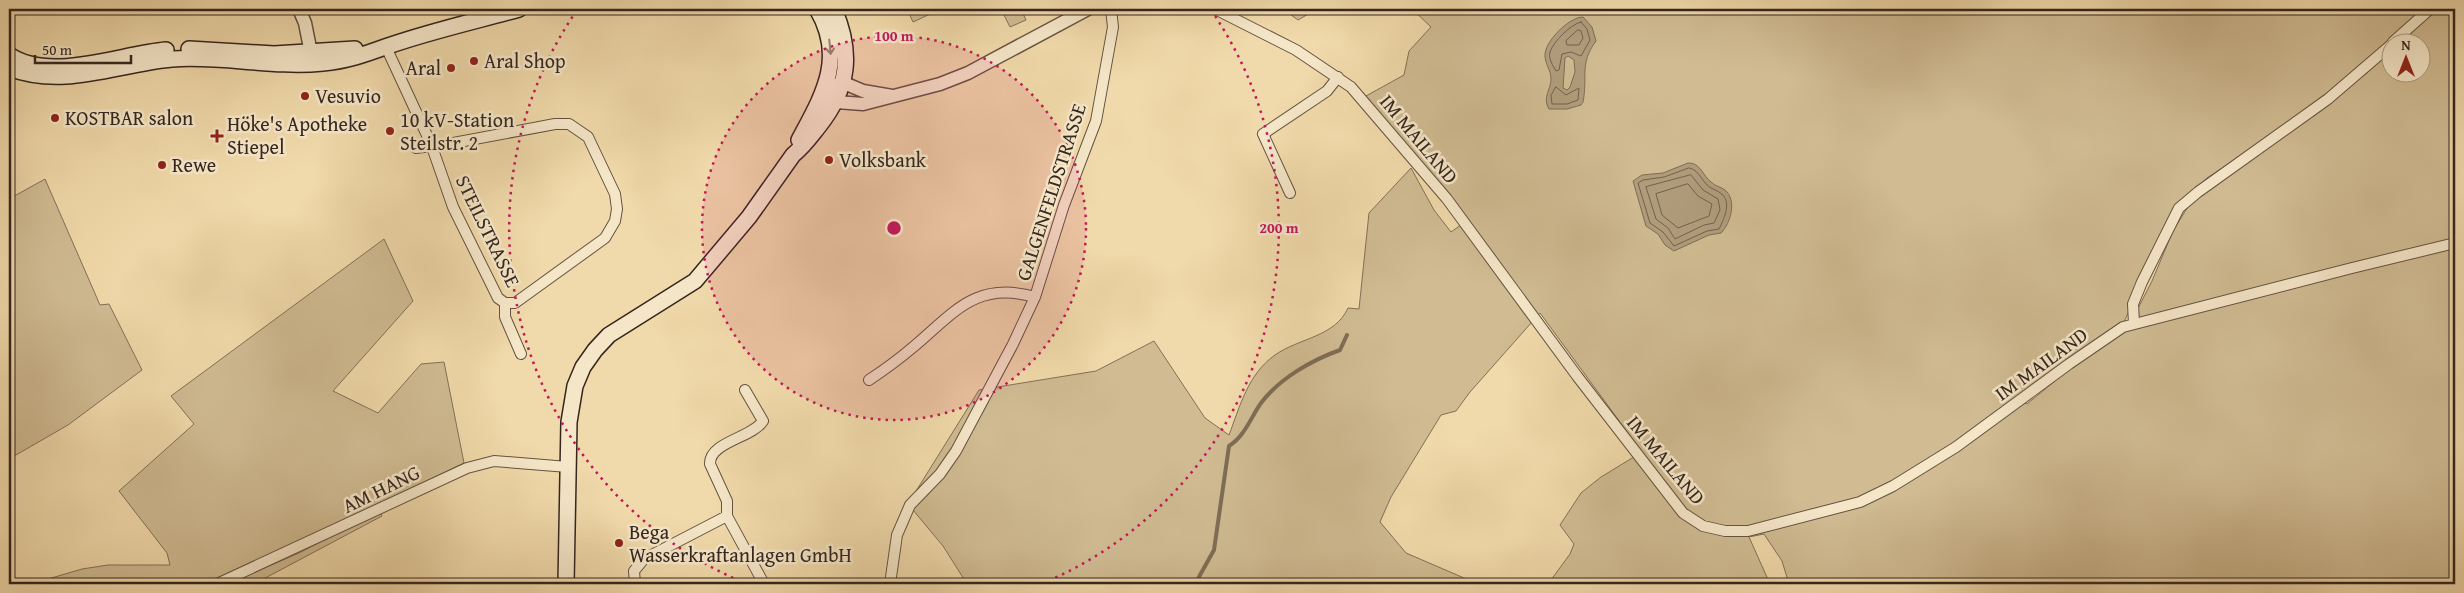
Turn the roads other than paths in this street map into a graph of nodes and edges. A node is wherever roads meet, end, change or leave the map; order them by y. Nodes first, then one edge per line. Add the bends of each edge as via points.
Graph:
1 (299, 9) edge
2 (519, 9) edge
3 (817, 9) edge
4 (834, 9) edge
5 (1088, 9) edge
6 (1111, 9) edge
7 (1215, 9) edge
8 (2430, 9) edge
9 (2404, 32) edge
10 (386, 46) junction
11 (2382, 52) edge
12 (312, 59) junction
13 (9, 61) edge
14 (1338, 77) junction
15 (844, 83) junction
16 (826, 87) junction
17 (892, 96) junction
18 (836, 102) junction
19 (431, 144) junction
20 (416, 148) dead end
21 (793, 155) junction
22 (1290, 193) dead end
23 (2455, 243) edge
24 (1035, 297) junction
25 (505, 303) junction
26 (2134, 324) junction
27 (521, 354) dead end
28 (869, 380) dead end
29 (745, 390) dead end
30 (568, 467) junction
31 (727, 516) junction
32 (217, 584) edge
33 (566, 584) edge
34 (635, 584) edge
35 (764, 584) edge
36 (890, 584) edge

1 - 12 street
2 - 10 main road
3 -> 16 main road via 830,44 830,72
4 - 15 main road via 845,46
5 - 17 street via 968,73
6 - 24 street, GALGENFELDSTRASSE via 1113,27 1096,121 1064,205
7 - 14 street, IM MAILAND via 1296,50
8 - 9 street
10 - 12 main road via 357,58
10 - 19 street, STEILSTRASSE
11 - 26 street via 2328,98 2179,208 2133,304
12 - 13 main road via 274,65 157,56 58,78 41,77
14 - 22 street via 1326,92 1263,134
14 - 26 street, IM MAILAND via 1351,87 1447,199 1626,442 1683,513 1703,526 1724,531 1748,531 1832,511 1877,494 1956,447 2069,364 2123,327
15 - 16 street
15 - 17 street via 863,92
15 - 18 main road
16 - 18 street
16 - 21 main road
17 - 18 street via 863,104
18 - 21 main road via 802,148
19 - 20 street
19 - 25 street, STEILSTRASSE via 457,215 498,298
19 - 25 street, STEILSTRASSE via 568,124 588,137 599,157 615,194 617,209 615,221 605,238 515,303
21 - 30 main road via 749,217 695,282 620,327 595,350 575,386
23 - 26 street, IM MAILAND
24 - 28 street, GALGENFELDSTRASSE via 1002,291 966,303
24 - 36 street, GALGENFELDSTRASSE via 960,444 940,474 910,505 897,535
25 - 27 street, STEILSTRASSE via 505,317
29 - 31 street via 763,421 716,450 710,458 712,470 727,501
30 - 32 street, AM HANG via 494,461 466,468
30 - 33 main road
31 - 34 street via 644,559 634,571
31 - 35 street

